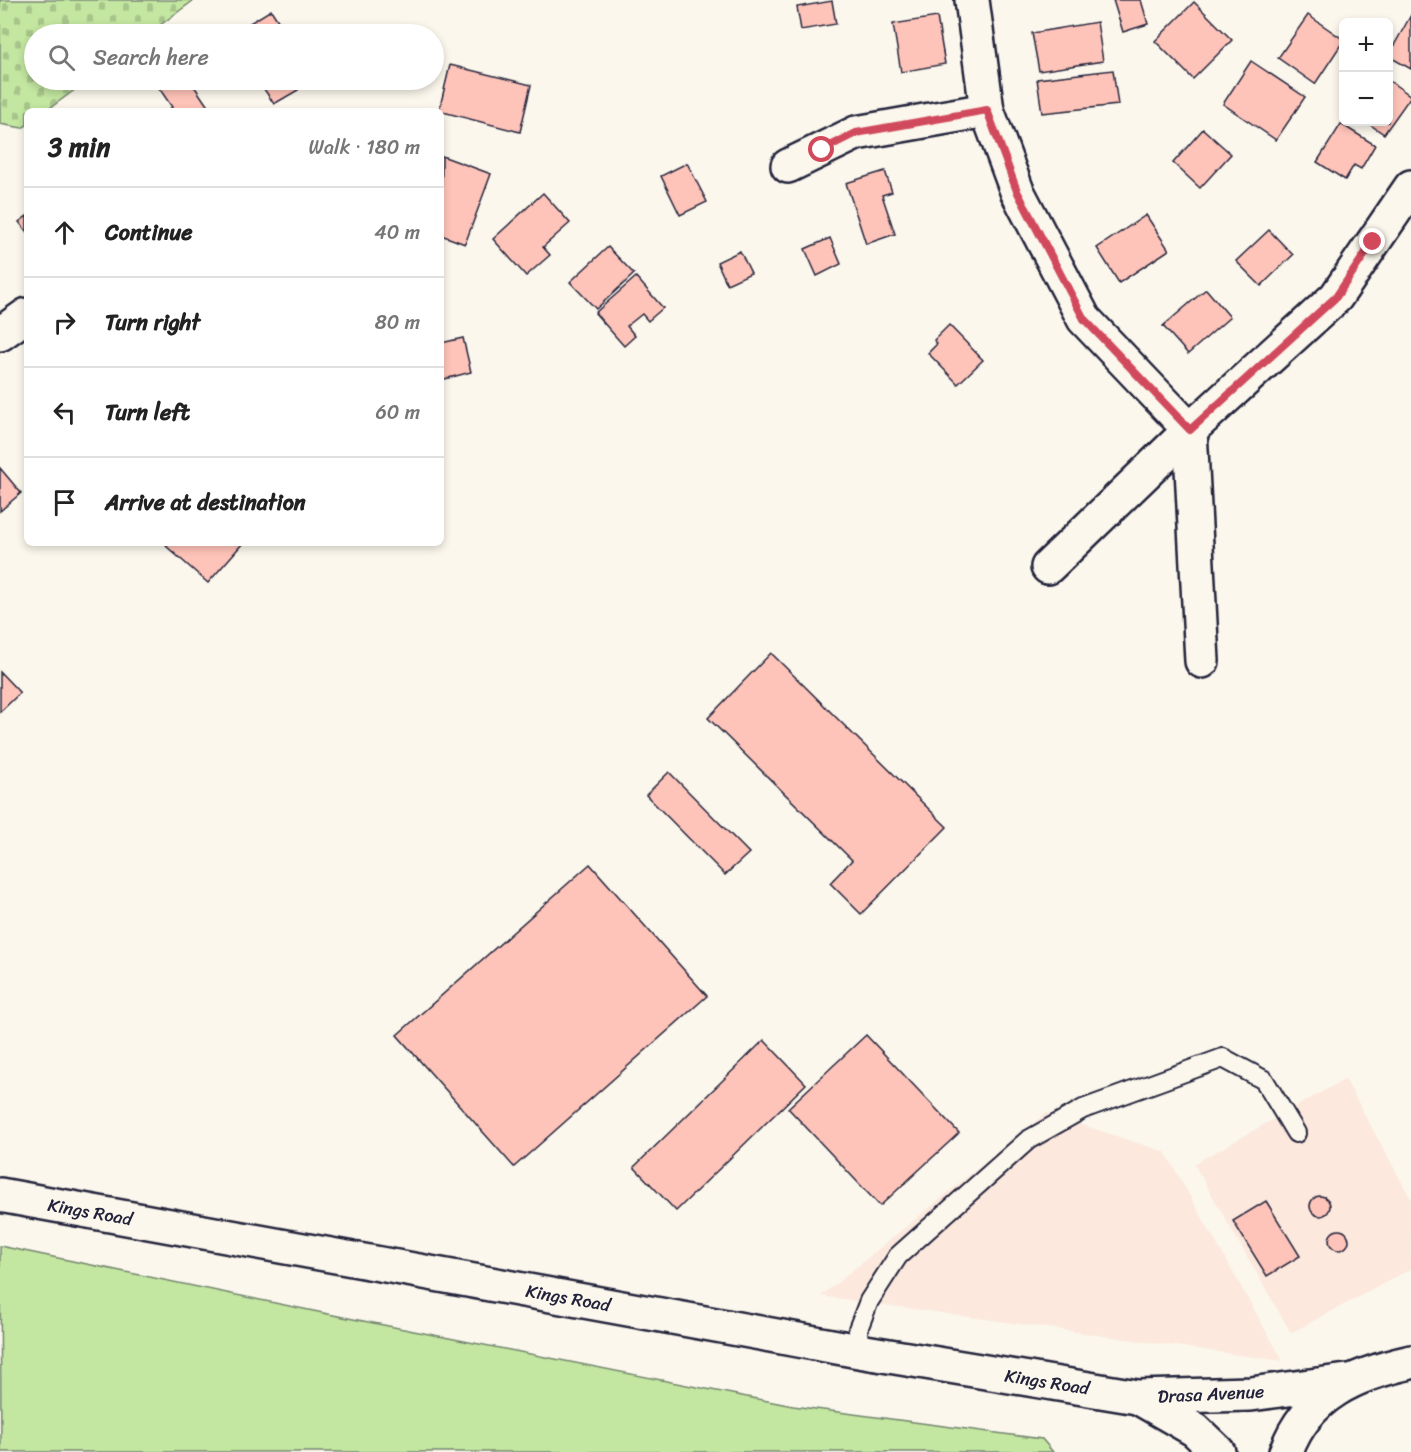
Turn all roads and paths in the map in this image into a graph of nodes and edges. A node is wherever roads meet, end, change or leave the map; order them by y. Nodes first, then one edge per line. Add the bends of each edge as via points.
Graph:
1 (972, 0) edge
2 (987, 110) junction
3 (788, 166) dead end
4 (1411, 187) edge
5 (24, 317) edge
6 (0, 334) edge
7 (1190, 430) junction
8 (1048, 567) dead end
9 (1202, 661) dead end
10 (1296, 1133) dead end
11 (0, 1195) edge
12 (859, 1351) junction
13 (1411, 1362) edge
14 (1347, 1381) junction
15 (1137, 1397) junction
16 (1218, 1452) edge
17 (1286, 1452) edge

1 - 2 main road
2 - 3 main road via 856,133
2 - 7 main road via 1017,191 1084,319
4 - 7 main road via 1336,297
5 - 6 main road
7 - 8 main road
7 - 9 main road
10 - 12 lane via 1264,1080 1223,1058 1083,1109 1028,1140 898,1256 868,1301 858,1329
11 - 12 main road, Kings Road
12 - 15 main road, Kings Road
13 - 14 main road
14 - 15 main road, Drasa Avenue via 1251,1394
14 - 17 main road via 1324,1397 1304,1419
15 - 16 main road, Drasa Avenue via 1195,1430

